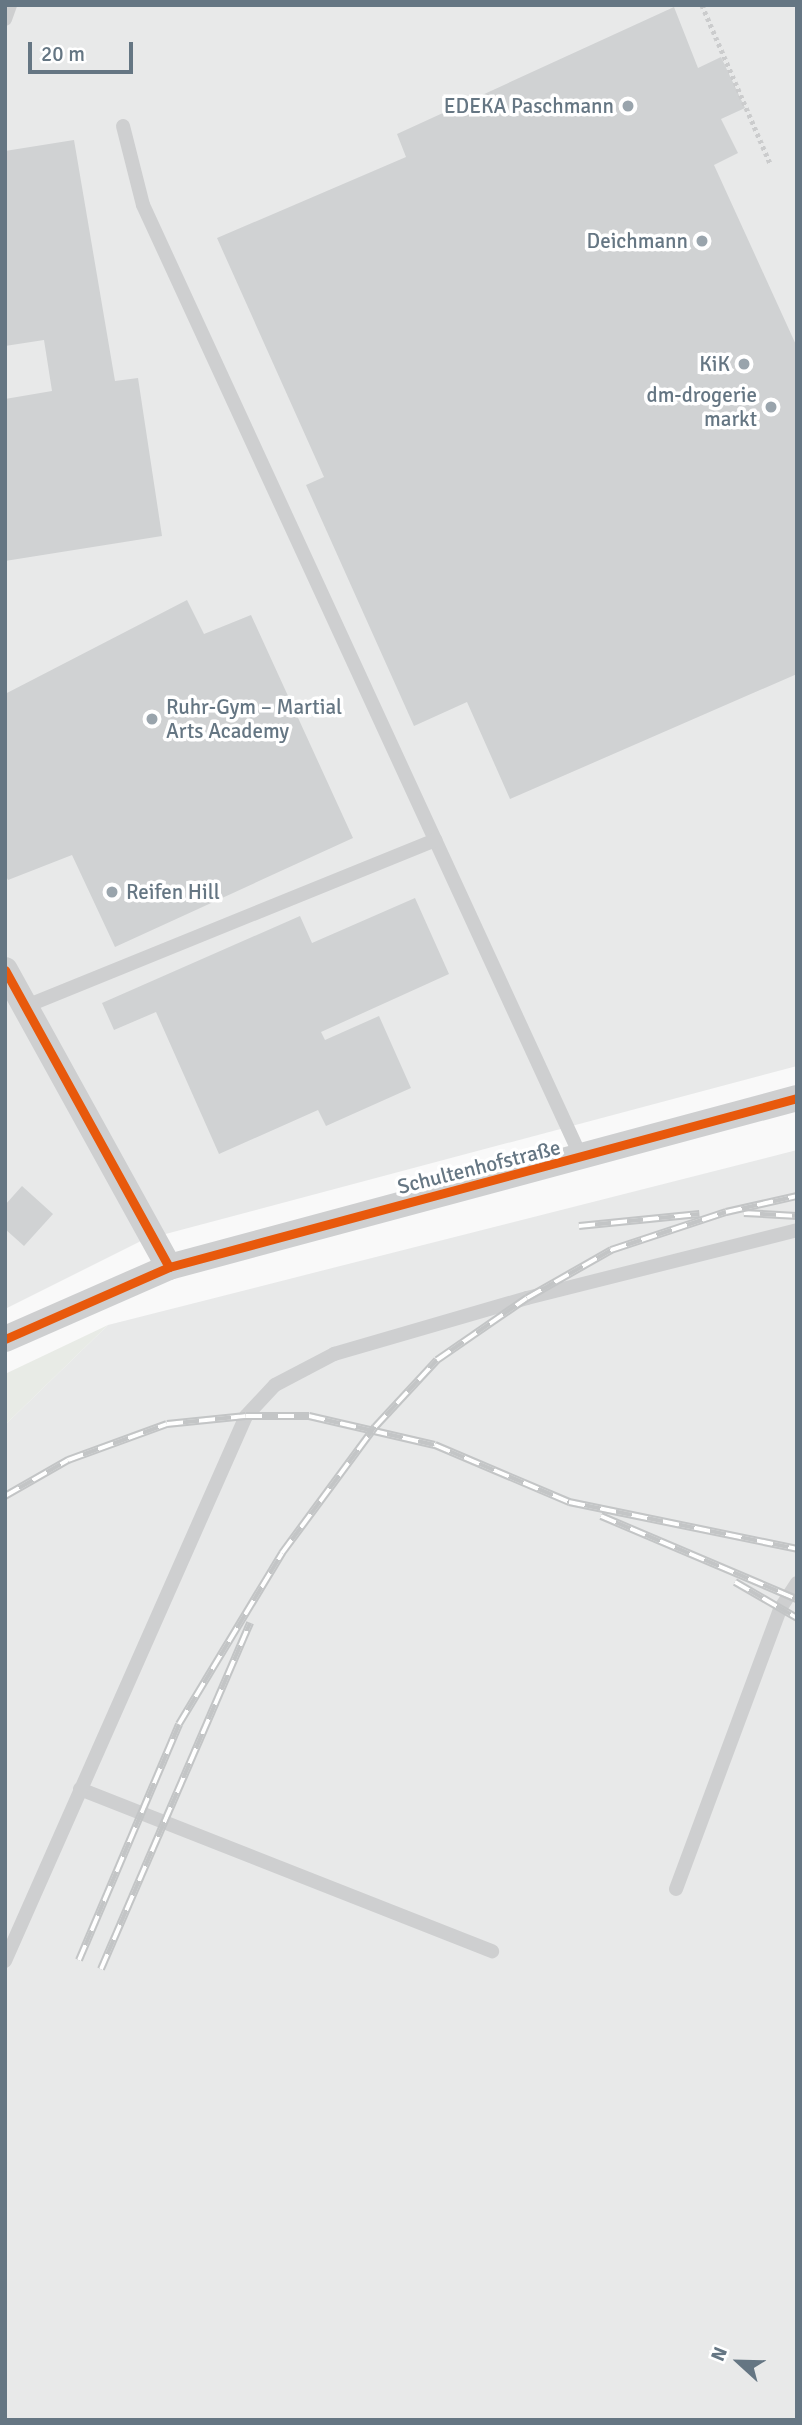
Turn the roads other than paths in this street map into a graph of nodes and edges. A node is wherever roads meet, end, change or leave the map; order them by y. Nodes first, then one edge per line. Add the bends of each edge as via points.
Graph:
1 (10, 5) edge
2 (5, 19) edge
3 (123, 126) dead end
4 (435, 840) junction
5 (5, 970) edge
6 (24, 1007) junction
7 (797, 1098) edge
8 (582, 1159) junction
9 (797, 1230) edge
10 (169, 1267) junction
11 (5, 1339) edge
12 (797, 1583) edge
13 (80, 1789) junction
14 (676, 1889) dead end
15 (492, 1951) dead end
16 (5, 1961) edge

1 - 2 lane
3 - 4 lane via 142,205
4 - 6 lane
4 - 8 lane
5 - 6 street
6 - 10 street
7 - 8 street, Schultenhofstraße
8 - 10 street, Schultenhofstraße
9 - 13 lane via 527,1298 334,1354 275,1385 246,1416
10 - 11 street, Schultenhofstraße
12 - 14 lane via 780,1609
13 - 15 lane
13 - 16 lane

